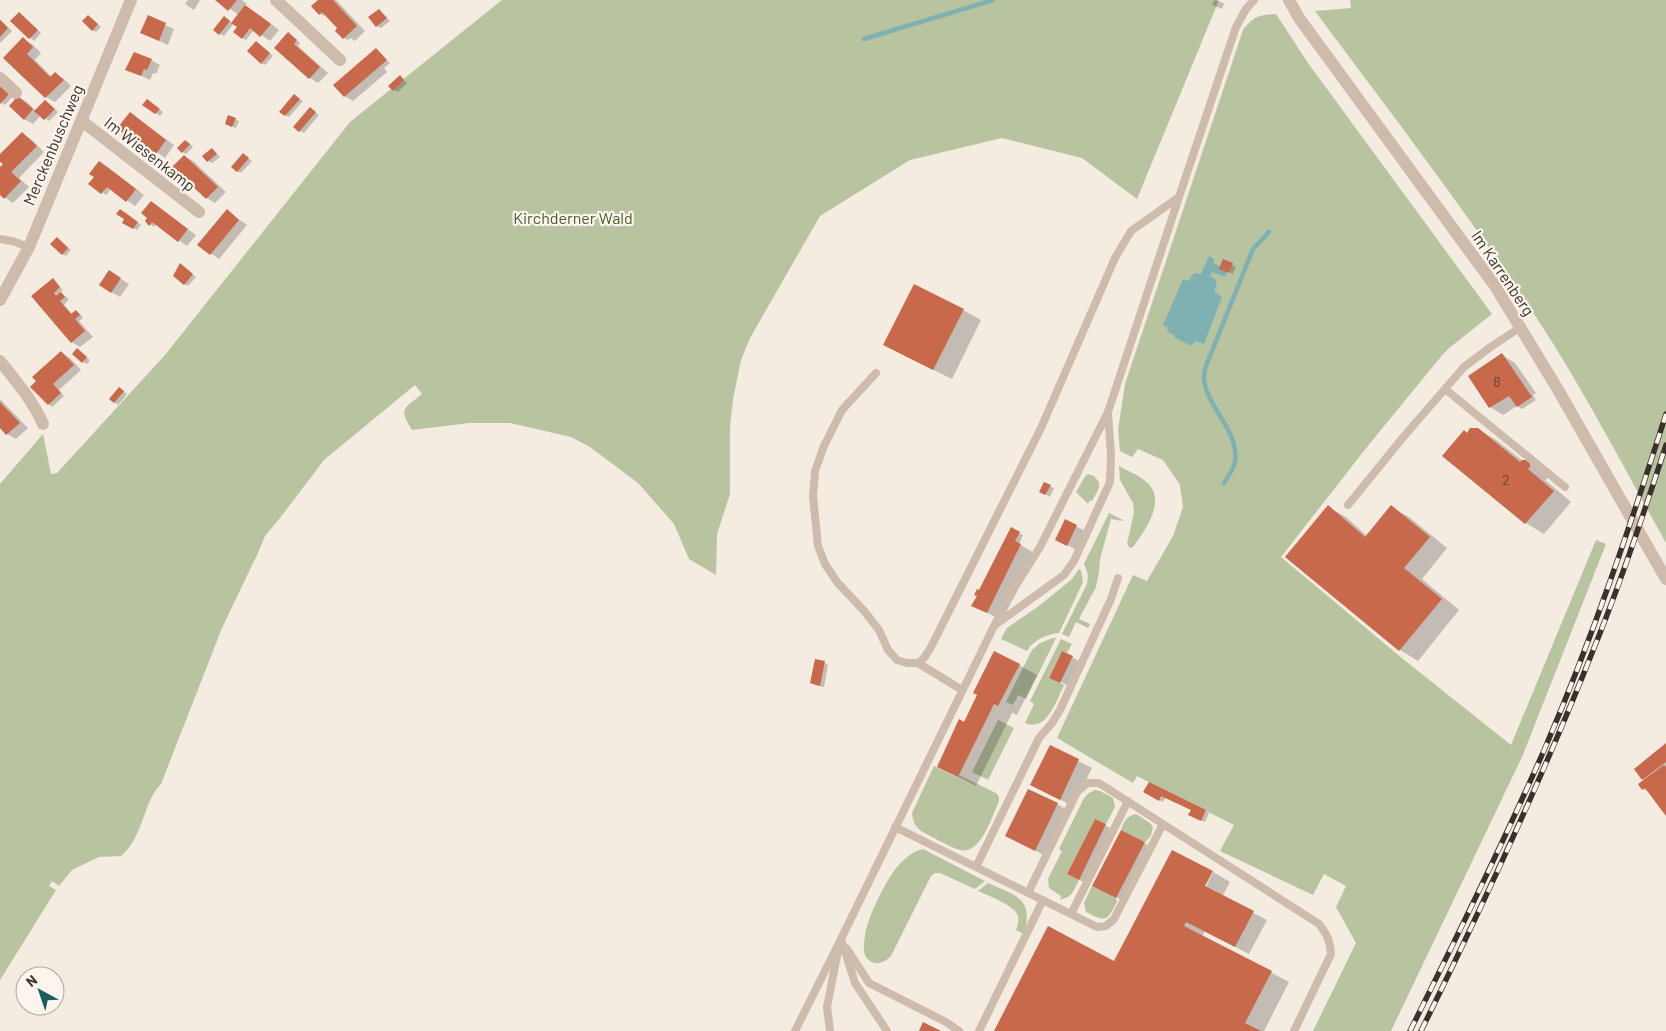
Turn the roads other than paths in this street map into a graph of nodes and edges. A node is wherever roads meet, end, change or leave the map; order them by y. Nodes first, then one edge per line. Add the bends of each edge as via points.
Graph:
1 (131, 0) edge
2 (276, 0) edge
3 (1254, 0) edge
4 (1290, 0) edge
5 (340, 60) dead end
6 (0, 78) edge
7 (16, 93) dead end
8 (82, 121) junction
9 (1179, 197) junction
10 (199, 212) dead end
11 (0, 239) edge
12 (29, 247) junction
13 (0, 300) edge
14 (1521, 327) junction
15 (0, 361) edge
16 (876, 373) dead end
17 (1445, 388) junction
18 (1108, 412) junction
19 (43, 424) dead end
20 (1566, 487) dead end
21 (1348, 505) dead end
22 (1118, 578) dead end
23 (1666, 579) edge
24 (994, 626) junction
25 (918, 663) junction
26 (962, 690) junction
27 (1128, 801) junction
28 (1162, 824) junction
29 (895, 828) junction
30 (976, 867) junction
31 (1028, 893) junction
32 (1043, 900) junction
33 (1071, 914) junction
34 (840, 939) junction
35 (795, 1031) edge
36 (830, 1031) edge
37 (887, 1031) edge
38 (959, 1031) edge
39 (979, 1031) edge
40 (1294, 1031) edge

1 - 8 street, Merckenbuschweg
2 - 5 street
3 - 9 lane via 1236,27
4 - 14 street, Im Karrenberg via 1299,18 1467,247
6 - 7 street
8 - 10 street, Im Wiesenkamp
8 - 12 street, Merckenbuschweg
9 - 18 lane
9 - 25 lane via 1131,231 1114,258 1041,428 930,649
11 - 12 lane
12 - 13 street, Merckenbuschweg
14 - 17 lane via 1464,367
14 - 23 street, Im Karrenberg
15 - 19 street via 27,395
16 - 25 lane via 842,410 818,462 813,496 818,546 833,576 879,630 888,650 897,660
17 - 20 lane
17 - 21 lane
18 - 24 lane via 1040,547
18 - 24 lane via 1110,482 1074,561 1064,575
22 - 30 lane via 1060,710 1039,738
24 - 26 lane
25 - 26 lane
26 - 29 lane
27 - 28 lane
27 - 31 lane via 1099,782 1087,783 1077,792
27 - 33 lane
28 - 33 lane via 1114,919 1106,926 1097,927
28 - 40 lane via 1319,924 1327,934 1331,954
29 - 30 lane
29 - 34 lane
30 - 31 lane
31 - 32 lane
32 - 33 lane
32 - 39 lane
34 - 35 lane
34 - 36 lane via 827,1007
34 - 37 lane via 855,983
34 - 38 lane via 869,983

